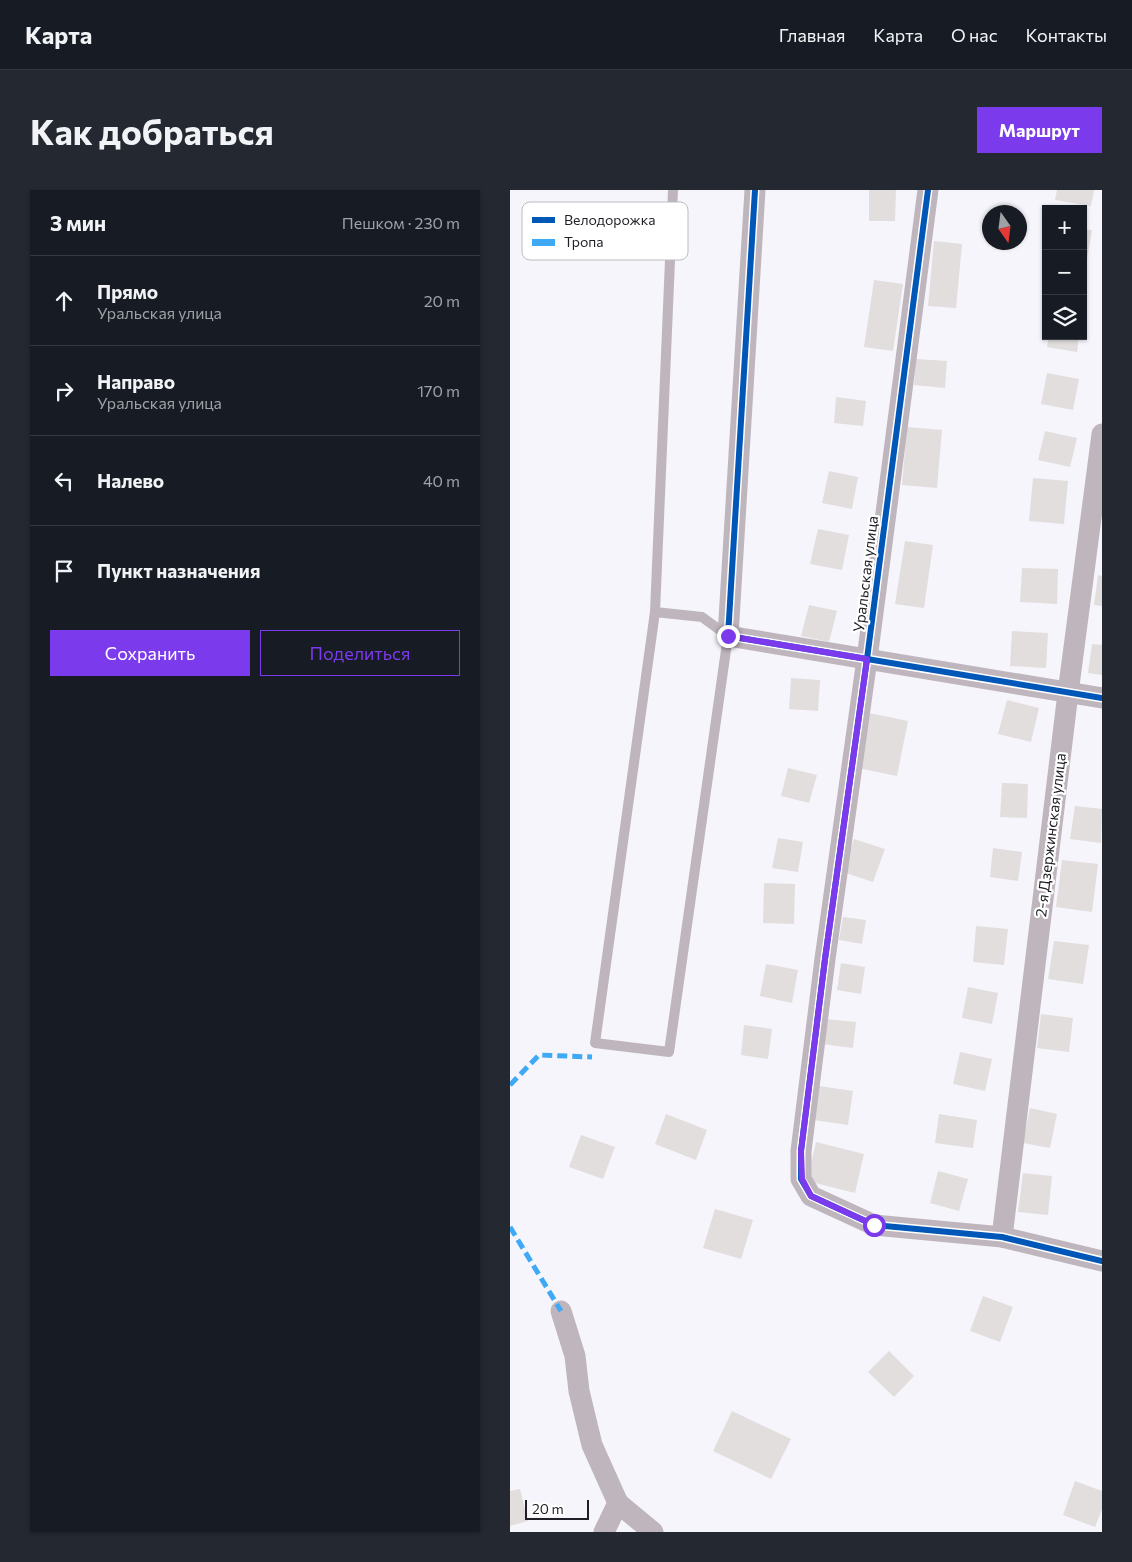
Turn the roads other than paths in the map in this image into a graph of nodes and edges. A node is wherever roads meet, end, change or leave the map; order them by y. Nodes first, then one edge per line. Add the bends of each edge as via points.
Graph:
1 (755, 190) edge
2 (928, 190) edge
3 (670, 260) edge
4 (1102, 434) edge
5 (655, 612) junction
6 (728, 636) junction
7 (867, 659) junction
8 (1068, 693) junction
9 (1102, 698) edge
10 (1002, 1237) junction
11 (1102, 1261) edge
12 (561, 1312) dead end
13 (618, 1503) junction
14 (604, 1532) edge
15 (653, 1532) edge

1 - 6 street
2 - 7 street, Уральская улица
3 - 5 lane
4 - 8 street, 2-я Дзержинская улица
5 - 6 lane via 702,617
5 - 6 lane via 595,1043 669,1052
6 - 7 street
7 - 8 street
7 - 10 street, Уральская улица via 801,1151 802,1179 811,1196 874,1225
8 - 9 street
8 - 10 street, 2-я Дзержинская улица
10 - 11 street, Уральская улица
12 - 13 street via 575,1356 579,1391 592,1445
13 - 14 street
13 - 15 street

